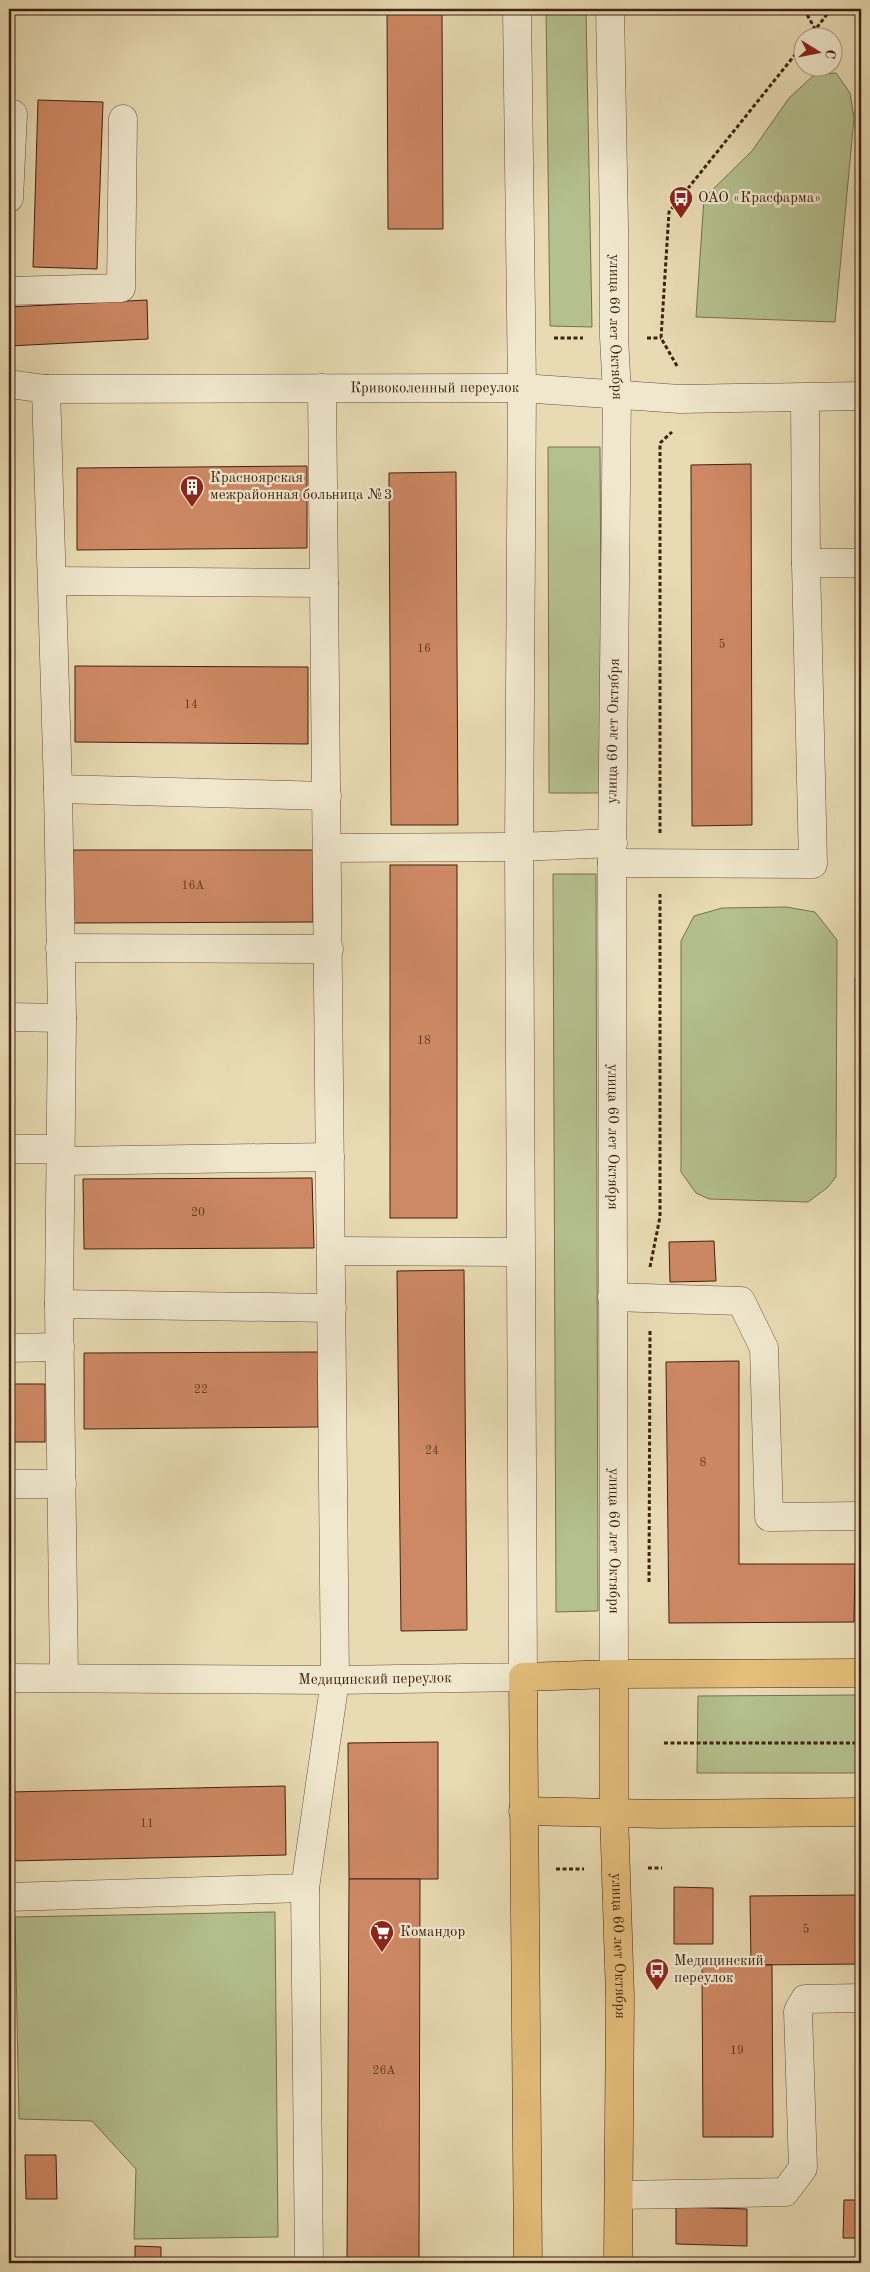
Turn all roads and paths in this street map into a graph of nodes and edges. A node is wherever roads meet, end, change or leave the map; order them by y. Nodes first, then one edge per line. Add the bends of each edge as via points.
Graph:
1 (517, 9) edge
2 (610, 9) edge
3 (804, 9) edge
4 (830, 9) edge
5 (814, 28) edge
6 (816, 28) edge
7 (792, 58) edge
8 (13, 114) dead end
9 (123, 119) dead end
10 (9, 198) edge
11 (9, 291) edge
12 (614, 337) junction
13 (661, 338) junction
14 (521, 339) junction
15 (9, 384) edge
16 (322, 388) junction
17 (522, 388) junction
18 (46, 389) junction
19 (617, 393) junction
20 (861, 396) edge
21 (805, 398) junction
22 (680, 399) junction
23 (861, 562) edge
24 (806, 563) junction
25 (53, 581) junction
26 (324, 583) junction
27 (58, 789) junction
28 (327, 796) junction
29 (518, 847) junction
30 (328, 848) junction
31 (612, 853) junction
32 (660, 864) junction
33 (60, 948) junction
34 (329, 949) junction
35 (9, 1018) edge
36 (62, 1018) junction
37 (9, 1149) edge
38 (60, 1155) junction
39 (330, 1157) junction
40 (332, 1251) junction
41 (520, 1252) junction
42 (612, 1297) junction
43 (650, 1298) junction
44 (59, 1304) junction
45 (332, 1308) junction
46 (60, 1347) junction
47 (9, 1348) edge
48 (9, 1484) edge
49 (62, 1484) junction
50 (861, 1516) edge
51 (649, 1585) dead end
52 (861, 1673) edge
53 (614, 1674) junction
54 (64, 1677) junction
55 (523, 1677) junction
56 (9, 1678) edge
57 (335, 1680) junction
58 (664, 1743) dead end
59 (861, 1744) edge
60 (523, 1811) junction
61 (861, 1812) edge
62 (614, 1814) junction
63 (616, 1868) junction
64 (662, 1868) dead end
65 (523, 1869) junction
66 (305, 1888) junction
67 (9, 1897) edge
68 (861, 1998) edge
69 (619, 2194) junction
70 (309, 2263) edge
71 (528, 2263) edge
72 (618, 2263) edge

1 - 14 street
2 - 12 street, улица 60 лет Октября
3 - 5 path
4 - 6 path
7 - 13 path via 669,212
8 - 10 street
9 - 11 street via 121,288
12 - 13 path
12 - 14 path
12 - 19 street, улица 60 лет Октября
13 - 22 path via 681,373
14 - 17 street
15 - 18 street, Кривоколенный переулок
16 - 17 street, Кривоколенный переулок
16 - 18 street, Кривоколенный переулок
16 - 26 street
17 - 19 street, Кривоколенный переулок
17 - 29 street
18 - 25 street
19 - 22 street, Кривоколенный переулок
19 - 31 street, улица 60 лет Октября
20 - 21 street, Кривоколенный переулок
21 - 22 street, Кривоколенный переулок
21 - 24 street
22 - 32 path via 677,427 660,443
23 - 24 street
24 - 32 street via 813,864
25 - 26 street
25 - 27 street
26 - 28 street
27 - 28 street
27 - 33 street
28 - 30 street
29 - 30 street
29 - 31 street
29 - 41 street
30 - 34 street
31 - 32 street
31 - 42 street, улица 60 лет Октября
32 - 43 path via 660,1216 650,1266
33 - 34 street
33 - 36 street
34 - 39 street
35 - 36 street
36 - 38 street
37 - 38 street
38 - 39 street
38 - 44 street
39 - 40 street
40 - 41 street
40 - 45 street
41 - 55 street
42 - 43 street
42 - 53 street, улица 60 лет Октября
43 - 50 street via 741,1301 764,1348 769,1517
43 - 51 path
44 - 45 street
44 - 46 street
45 - 57 street
46 - 47 street
46 - 49 street
48 - 49 street
49 - 54 street
52 - 53 main road, Медицинский переулок
53 - 55 main road, Медицинский переулок
53 - 62 main road, улица 60 лет Октября
54 - 56 street, Медицинский переулок
54 - 57 street, Медицинский переулок
55 - 57 street, Медицинский переулок
55 - 60 main road
57 - 66 street
58 - 59 path
60 - 62 main road
60 - 65 main road
61 - 62 main road
62 - 63 main road, улица 60 лет Октября
63 - 64 path
63 - 65 path
63 - 69 main road, улица 60 лет Октября via 620,1997
65 - 71 main road
66 - 67 street
66 - 70 street
68 - 69 street via 805,1998 798,2011 803,2168 785,2192
69 - 72 main road, улица 60 лет Октября

